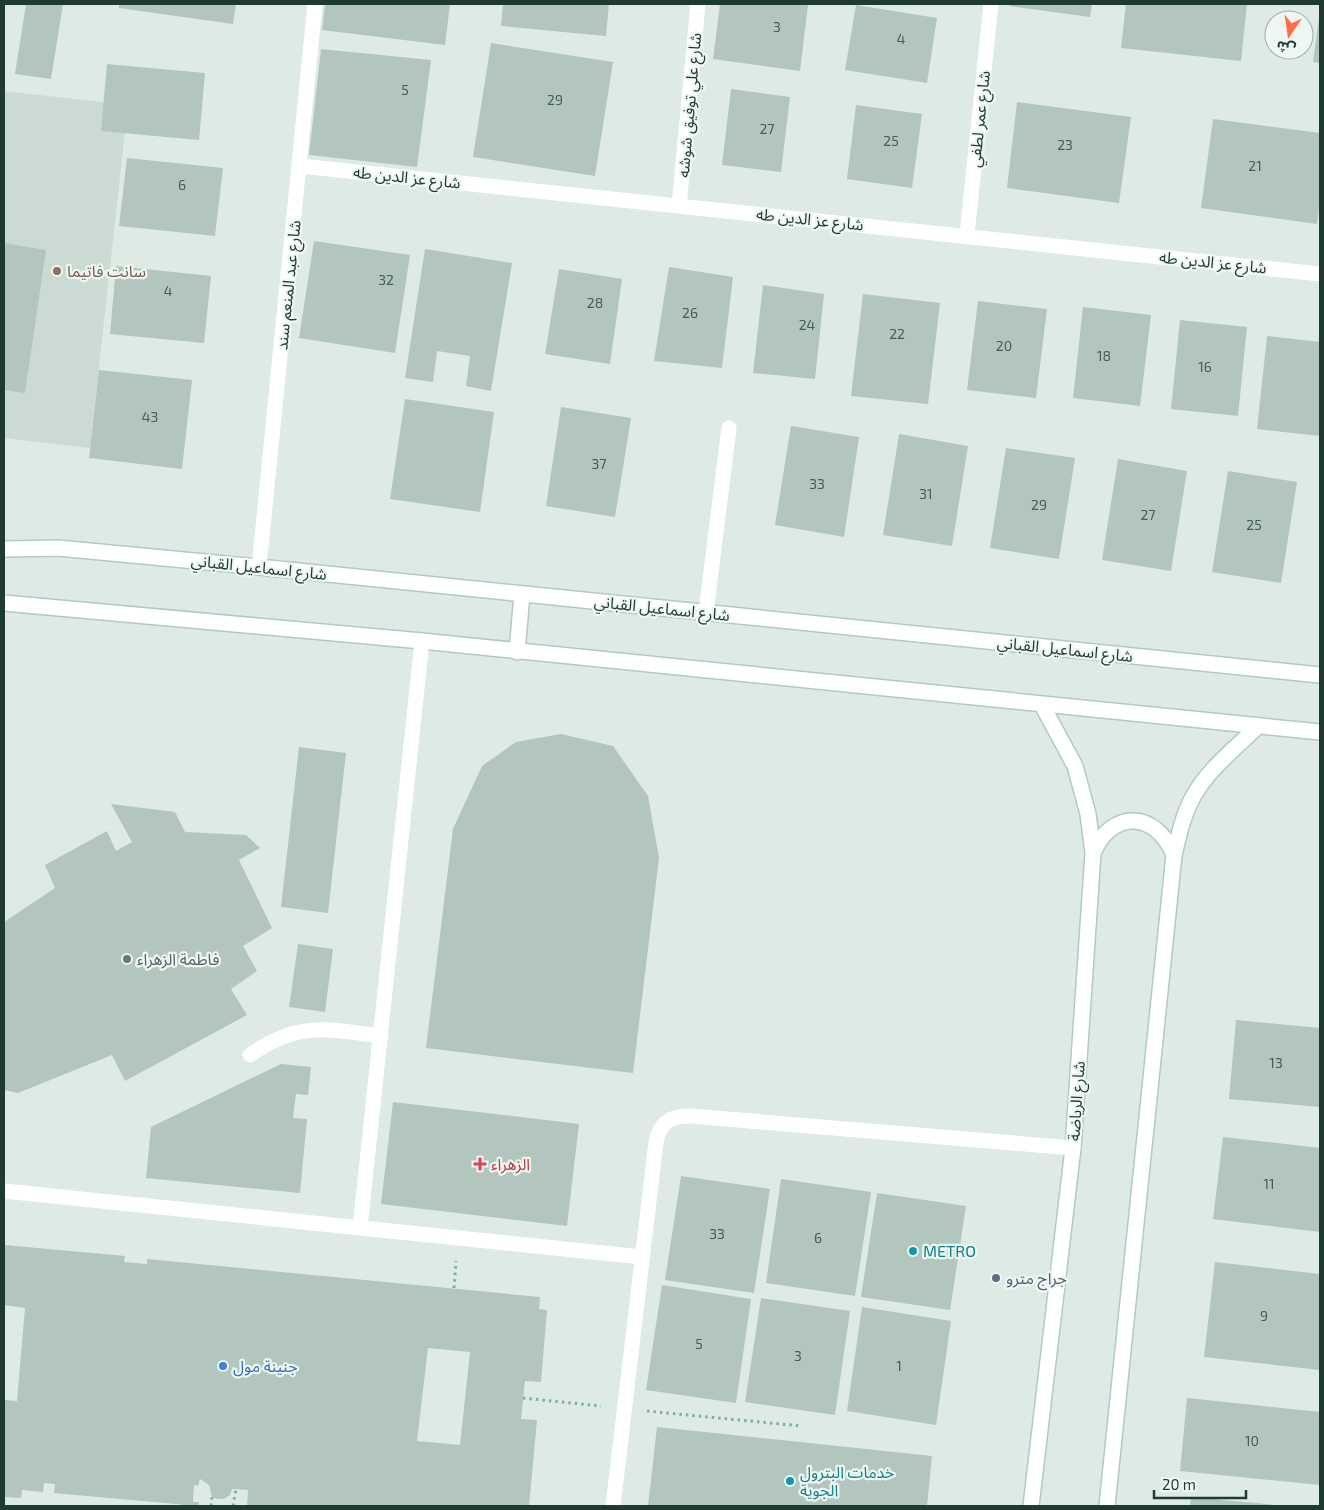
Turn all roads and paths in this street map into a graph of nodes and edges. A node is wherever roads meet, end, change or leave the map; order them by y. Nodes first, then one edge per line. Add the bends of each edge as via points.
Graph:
1 (315, 4) edge
2 (698, 4) edge
3 (992, 4) edge
4 (300, 166) junction
5 (679, 206) junction
6 (967, 235) junction
7 (1320, 274) edge
8 (729, 428) dead end
9 (4, 549) edge
10 (259, 567) junction
11 (522, 594) junction
12 (4, 603) edge
13 (706, 612) junction
14 (422, 641) junction
15 (517, 652) junction
16 (1320, 675) edge
17 (1042, 704) junction
18 (1258, 726) junction
19 (1320, 732) edge
20 (1093, 853) junction
21 (1174, 855) junction
22 (381, 1036) junction
23 (250, 1055) dead end
24 (1073, 1148) junction
25 (4, 1191) edge
26 (360, 1228) junction
27 (642, 1257) junction
28 (523, 1398) dead end
29 (624, 1409) junction
30 (801, 1426) dead end
31 (236, 1489) dead end
32 (212, 1497) dead end
33 (211, 1506) edge
34 (233, 1506) edge
35 (613, 1506) edge
36 (1032, 1506) edge
37 (1107, 1506) edge

1 - 4 street, شارع عبد المنعم سند
2 - 5 street, شارع علي توفيق شوشه
3 - 6 street, شارع عمر لطفي
4 - 5 street, شارع عز الدين طه
4 - 10 street, شارع عبد المنعم سند
5 - 6 street, شارع عز الدين طه
6 - 7 street, شارع عز الدين طه
8 - 13 street
9 - 10 street, شارع اسماعيل القباني via 58,548
10 - 11 street, شارع اسماعيل القباني
11 - 13 street, شارع اسماعيل القباني
11 - 15 street
12 - 14 street
13 - 16 street, شارع اسماعيل القباني
14 - 15 street
14 - 22 street
15 - 17 street
17 - 18 street
17 - 20 street, شارع الرياضة via 1075,766 1088,814
18 - 19 street
18 - 21 street via 1212,771 1194,795 1181,824
20 - 21 street via 1099,838 1111,828 1126,822 1142,822 1157,828 1168,840
20 - 24 street, شارع الرياضة
21 - 37 street
22 - 23 street via 310,1029 275,1039
22 - 26 street
24 - 27 street via 679,1116 667,1120 659,1129
24 - 36 street, شارع الرياضة
25 - 26 street
26 - 27 street
27 - 29 street
28 - 29 path
29 - 30 path
29 - 35 street
31 - 34 path
32 - 33 path

